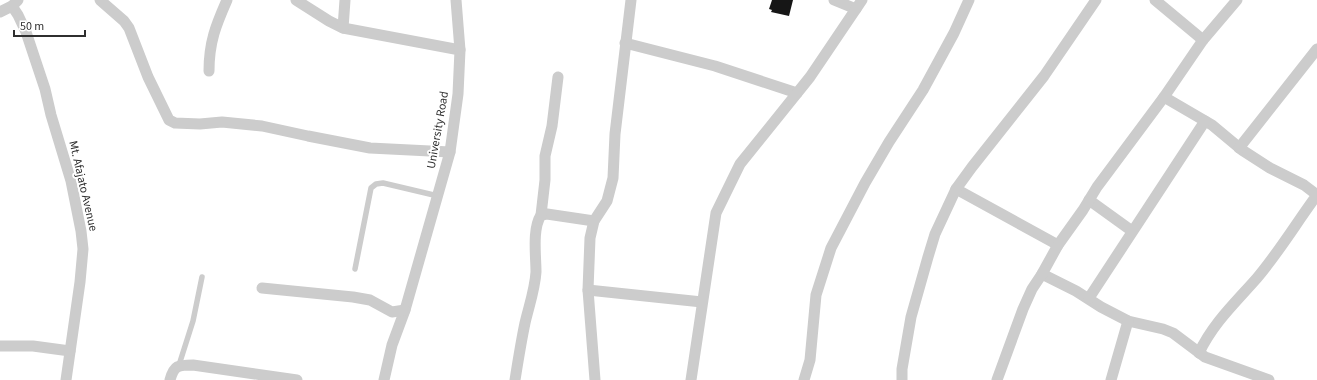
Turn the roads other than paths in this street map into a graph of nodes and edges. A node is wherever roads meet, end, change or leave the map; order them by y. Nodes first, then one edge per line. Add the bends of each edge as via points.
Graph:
1 (100, 0) edge
2 (227, 0) edge
3 (296, 0) edge
4 (345, 0) edge
5 (456, 0) edge
6 (631, 0) edge
7 (834, 0) edge
8 (969, 0) edge
9 (1096, 0) edge
10 (1155, 0) edge
11 (1237, 0) edge
12 (15, 3) edge
13 (859, 4) edge
14 (0, 12) edge
15 (343, 28) junction
16 (1203, 40) junction
17 (625, 43) junction
18 (460, 50) junction
19 (1317, 50) edge
20 (209, 71) dead end
21 (558, 77) dead end
22 (797, 93) junction
23 (1164, 97) junction
24 (1205, 121) junction
25 (1238, 148) junction
26 (450, 152) junction
27 (956, 188) junction
28 (438, 196) junction
29 (1089, 200) junction
30 (541, 215) junction
31 (594, 220) junction
32 (1132, 231) junction
33 (1058, 245) junction
34 (355, 269) dead end
35 (1042, 274) junction
36 (202, 278) dead end
37 (262, 288) dead end
38 (588, 290) junction
39 (1089, 298) junction
40 (702, 302) junction
41 (405, 310) junction
42 (1128, 321) junction
43 (0, 346) edge
44 (70, 351) junction
45 (1199, 353) junction
46 (179, 365) junction
47 (240, 376) edge
48 (66, 380) edge
49 (170, 380) edge
50 (297, 380) edge
51 (384, 380) edge
52 (515, 380) edge
53 (595, 380) edge
54 (691, 380) edge
55 (804, 380) edge
56 (902, 380) edge
57 (997, 380) edge
58 (1111, 380) edge
59 (1269, 380) edge

1 - 26 street via 129,28 148,77 169,120 175,124 222,122 256,125 370,148
2 - 20 street via 216,25 209,56
3 - 15 street
4 - 15 street
5 - 18 street, University Road
6 - 17 street
7 - 13 street
8 - 55 street via 923,90 865,183 831,248 816,295 810,360
9 - 27 street via 1044,76
10 - 16 street
11 - 16 street
12 - 14 street
12 - 44 street, Mt. Afajato Avenue via 45,89 71,181 81,231 80,282
13 - 22 street
15 - 18 street
16 - 23 street
17 - 22 street via 715,66
17 - 31 street via 613,178 607,202
18 - 26 street, University Road via 458,94
19 - 25 street
21 - 30 street via 552,126 546,145
22 - 40 street via 740,164 716,213
23 - 24 street
23 - 29 street
24 - 25 street
24 - 32 street
25 - 45 street via 1317,195 1258,277 1222,316
26 - 28 street, University Road
27 - 33 street
27 - 56 street via 935,234 911,317
28 - 34 lane via 383,183 371,188
28 - 41 street, University Road
29 - 32 street
29 - 33 street
30 - 31 street
30 - 52 street via 538,220 535,250 536,272
31 - 38 street via 590,238
32 - 39 street
33 - 35 street
35 - 39 street
35 - 57 street via 1022,309
36 - 46 lane via 193,321
37 - 41 street via 353,296 370,300 392,312
38 - 40 street
38 - 53 street
39 - 42 street
40 - 54 street
41 - 51 street, University Road via 392,345
42 - 45 street via 1173,333
42 - 58 street
43 - 44 street via 33,346
44 - 48 street, Mt. Afajato Avenue
45 - 59 street
46 - 47 street via 193,365
46 - 49 street via 174,368
47 - 50 street

